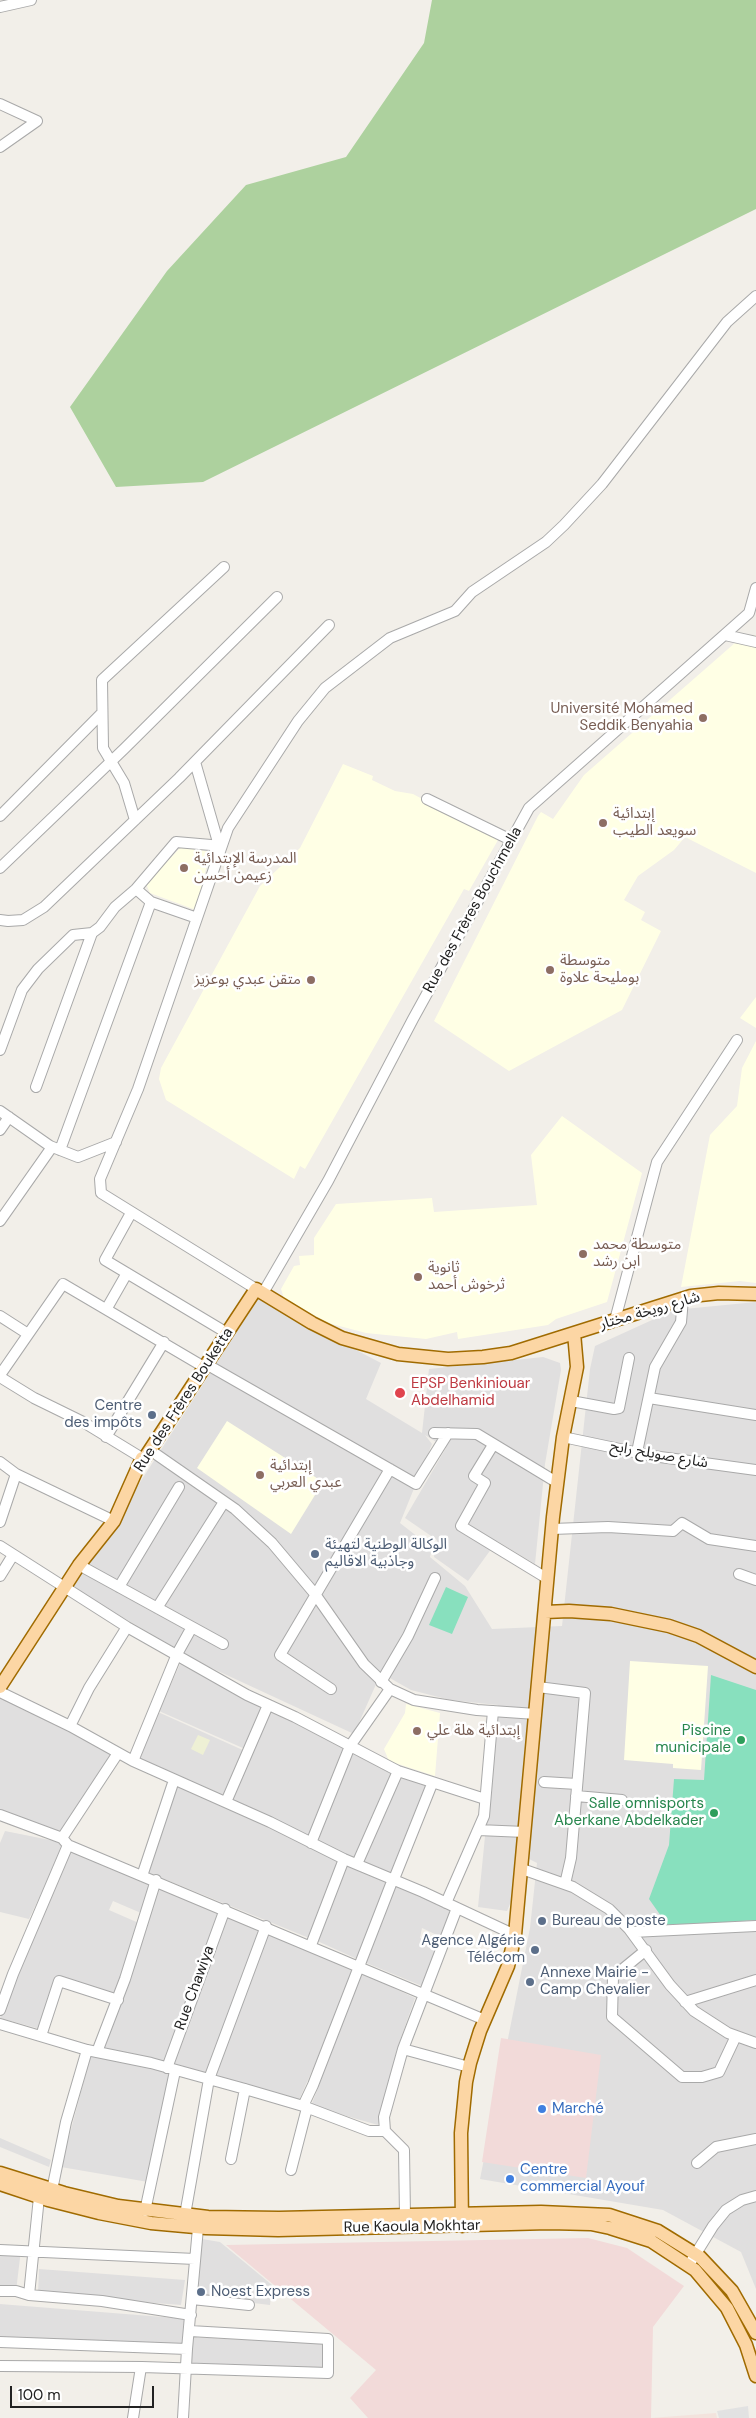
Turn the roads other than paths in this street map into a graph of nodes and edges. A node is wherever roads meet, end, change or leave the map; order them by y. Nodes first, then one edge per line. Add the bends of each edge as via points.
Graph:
1 (30, 0) edge
2 (0, 7) edge
3 (0, 104) edge
4 (0, 147) edge
5 (756, 296) edge
6 (224, 567) dead end
7 (756, 588) edge
8 (277, 597) dead end
9 (330, 625) dead end
10 (725, 634) junction
11 (756, 642) edge
12 (102, 713) junction
13 (195, 762) junction
14 (110, 763) junction
15 (427, 799) dead end
16 (0, 816) edge
17 (135, 820) junction
18 (511, 840) junction
19 (220, 849) junction
20 (0, 868) edge
21 (136, 889) junction
22 (151, 902) junction
23 (197, 918) junction
24 (0, 920) edge
25 (92, 934) junction
26 (737, 1040) dead end
27 (0, 1050) edge
28 (36, 1087) dead end
29 (0, 1111) edge
30 (9, 1117) junction
31 (0, 1130) edge
32 (116, 1142) junction
33 (56, 1149) junction
34 (131, 1213) junction
35 (0, 1221) edge
36 (127, 1273) junction
37 (259, 1291) junction
38 (756, 1294) edge
39 (683, 1299) junction
40 (107, 1308) junction
41 (0, 1316) edge
42 (615, 1320) junction
43 (227, 1333) junction
44 (574, 1333) junction
45 (28, 1334) junction
46 (164, 1342) junction
47 (629, 1358) dead end
48 (205, 1366) junction
49 (0, 1376) edge
50 (649, 1398) junction
51 (571, 1401) junction
52 (756, 1416) edge
53 (434, 1433) dead end
54 (448, 1433) junction
55 (106, 1437) junction
56 (563, 1437) junction
57 (493, 1444) junction
58 (637, 1452) junction
59 (146, 1454) junction
60 (0, 1462) edge
61 (390, 1469) junction
62 (756, 1470) edge
63 (16, 1474) junction
64 (558, 1483) junction
65 (178, 1487) dead end
66 (224, 1502) junction
67 (114, 1521) junction
68 (0, 1522) edge
69 (552, 1529) junction
70 (0, 1546) edge
71 (756, 1546) edge
72 (13, 1555) junction
73 (79, 1565) junction
74 (739, 1574) dead end
75 (0, 1576) edge
76 (436, 1578) dead end
77 (548, 1578) junction
78 (756, 1580) edge
79 (118, 1586) junction
80 (64, 1587) junction
81 (315, 1594) junction
82 (157, 1608) junction
83 (545, 1612) junction
84 (126, 1626) junction
85 (192, 1627) junction
86 (223, 1644) dead end
87 (177, 1654) junction
88 (756, 1667) edge
89 (381, 1682) junction
90 (0, 1687) edge
91 (538, 1688) junction
92 (331, 1690) dead end
93 (390, 1690) junction
94 (0, 1692) edge
95 (268, 1705) junction
96 (493, 1711) junction
97 (536, 1714) junction
98 (70, 1726) junction
99 (350, 1746) junction
100 (118, 1753) junction
101 (133, 1761) junction
102 (398, 1771) junction
103 (174, 1780) junction
104 (544, 1782) dead end
105 (432, 1784) junction
106 (577, 1784) junction
107 (576, 1796) junction
108 (484, 1799) junction
109 (622, 1800) dead end
110 (226, 1802) junction
111 (0, 1815) edge
112 (478, 1830) junction
113 (525, 1832) junction
114 (65, 1841) junction
115 (311, 1843) junction
116 (344, 1859) junction
117 (357, 1864) junction
118 (522, 1869) junction
119 (142, 1876) junction
120 (393, 1879) junction
121 (156, 1880) junction
122 (565, 1884) junction
123 (446, 1903) junction
124 (457, 1908) junction
125 (225, 1909) junction
126 (266, 1926) junction
127 (756, 1926) edge
128 (632, 1932) junction
129 (515, 1935) junction
130 (311, 1945) junction
131 (646, 1950) junction
132 (360, 1966) junction
133 (756, 1980) edge
134 (424, 1993) junction
135 (118, 2000) junction
136 (685, 2002) junction
137 (0, 2010) edge
138 (485, 2020) junction
139 (0, 2024) edge
140 (42, 2036) junction
141 (736, 2036) junction
142 (756, 2044) edge
143 (404, 2049) junction
144 (92, 2051) junction
145 (469, 2067) junction
146 (171, 2070) junction
147 (209, 2079) junction
148 (245, 2089) junction
149 (305, 2107) junction
150 (385, 2131) junction
151 (756, 2139) edge
152 (231, 2159) dead end
153 (697, 2163) dead end
154 (291, 2170) dead end
155 (0, 2173) edge
156 (0, 2184) edge
157 (52, 2190) junction
158 (756, 2196) edge
159 (38, 2197) junction
160 (145, 2211) junction
161 (185, 2215) junction
162 (405, 2216) junction
163 (462, 2220) junction
164 (198, 2228) junction
165 (0, 2250) edge
166 (33, 2251) junction
167 (692, 2259) junction
168 (195, 2260) junction
169 (0, 2291) edge
170 (29, 2295) junction
171 (192, 2299) junction
172 (249, 2305) dead end
173 (191, 2315) junction
174 (190, 2330) junction
175 (756, 2332) edge
176 (0, 2342) edge
177 (187, 2349) junction
178 (0, 2366) edge
179 (141, 2367) junction
180 (187, 2369) junction
181 (756, 2376) edge
182 (133, 2418) edge
183 (183, 2418) edge

1 - 2 street
3 - 4 street via 38,121
5 - 19 street via 726,322 602,484 546,542 472,592 455,611 390,638 325,688 298,721 245,800
6 - 12 street via 102,680
7 - 10 street, Rue des Frères Bouchmella via 749,613
8 - 14 street
9 - 13 street
10 - 11 street
10 - 18 street, Rue des Frères Bouchmella via 529,808
12 - 14 street via 102,748
12 - 16 street
13 - 17 street
13 - 19 street
14 - 17 street via 124,783
14 - 20 street
15 - 18 street
17 - 24 street via 36,913 16,921
18 - 37 street, Rue des Frères Bouchmella via 328,1181
19 - 21 street via 211,845 176,842
19 - 23 street
21 - 22 street
21 - 25 street
22 - 23 street
22 - 33 street
23 - 32 street
25 - 27 street via 74,935 38,969 22,990
25 - 28 street
26 - 42 street via 657,1162
29 - 30 street
30 - 31 street
30 - 33 street
32 - 33 street via 78,1157
32 - 34 street via 100,1179 100,1193
33 - 35 street
34 - 36 street via 105,1260
34 - 37 street
36 - 40 street
36 - 43 street
37 - 43 main road, Rue des Frères Bouketta
37 - 44 main road, شارع رويخة مختار via 342,1338 374,1349 412,1356 457,1358 498,1355
38 - 39 main road, شارع رويخة مختار via 719,1293
39 - 42 main road, شارع رويخة مختار
39 - 50 street via 681,1322 655,1367
40 - 45 street via 69,1286 61,1285
40 - 46 street
41 - 45 street
42 - 44 main road, شارع رويخة مختار
43 - 48 main road, Rue des Frères Bouketta
44 - 51 main road via 577,1367
45 - 49 street
46 - 48 street
46 - 55 street
47 - 51 street via 619,1408
48 - 59 main road, Rue des Frères Bouketta
48 - 61 street
49 - 55 street
50 - 52 street
50 - 58 street
51 - 56 main road
53 - 54 street
54 - 57 street via 477,1434
54 - 61 street via 416,1484
55 - 59 street
56 - 58 street, شارع صويلح رابح
56 - 64 main road
57 - 64 street
57 - 77 street via 474,1476 485,1483 460,1526
58 - 62 street, شارع صويلح رابح
59 - 66 street
59 - 67 main road, Rue des Frères Bouketta
60 - 63 street
61 - 81 street
63 - 67 street
63 - 68 street
64 - 69 main road
65 - 79 street
66 - 81 street via 272,1543
66 - 82 street
67 - 73 main road, Rue des Frères Bouketta
69 - 71 street via 608,1527 674,1531 682,1523 709,1540
69 - 77 main road
70 - 72 street
72 - 75 street
72 - 80 street
73 - 79 street
73 - 80 main road, Rue des Frères Bouketta
74 - 78 street
76 - 89 street
77 - 83 main road
79 - 82 street
80 - 84 street
80 - 90 main road, Rue des Frères Bouketta
81 - 89 street via 364,1664
81 - 92 street via 280,1655
82 - 85 street
83 - 88 main road via 611,1614 669,1626 698,1636
83 - 91 main road
84 - 87 street
84 - 98 street
85 - 86 street
85 - 87 street
87 - 95 street
87 - 101 street
89 - 93 street
91 - 97 main road
91 - 106 street via 586,1693
93 - 96 street via 414,1700
93 - 99 street
94 - 98 street
95 - 99 street
95 - 110 street
96 - 97 street
96 - 108 street
97 - 113 main road
98 - 100 street
99 - 102 street
99 - 115 street
100 - 101 street
100 - 114 street
101 - 103 street
102 - 105 street
102 - 117 street
103 - 110 street
103 - 119 street
104 - 106 street
105 - 108 street
105 - 120 street
106 - 107 street
107 - 109 street
107 - 122 street via 571,1858
108 - 112 street via 484,1816
110 - 115 street
111 - 114 street
112 - 113 street
112 - 123 street
113 - 118 main road
114 - 119 street
114 - 137 street
115 - 116 street
116 - 117 street
116 - 130 street
117 - 120 street
118 - 122 street
118 - 129 main road
119 - 121 street
120 - 123 street
120 - 132 street
121 - 125 street
121 - 135 street
122 - 128 street via 609,1909
123 - 124 street
124 - 129 street
124 - 134 street
125 - 126 street
125 - 146 street, Rue Chawiya
126 - 130 street
126 - 147 street
127 - 128 street
128 - 131 street
129 - 138 main road via 508,1966
130 - 132 street
131 - 136 street
131 - 141 street via 613,1978 612,2017 682,2077 702,2077 719,2072
132 - 134 street
132 - 149 street
133 - 136 street
134 - 138 street
134 - 143 street
135 - 140 street via 59,1981
135 - 144 street
136 - 141 street via 702,2017
138 - 145 main road
139 - 140 street
140 - 144 street
141 - 142 street
143 - 145 street
143 - 150 street via 384,2117
144 - 146 street
144 - 157 street via 66,2122
145 - 163 main road via 461,2133
146 - 147 street
146 - 160 street, Rue Chawiya
147 - 148 street
147 - 161 street
148 - 149 street
148 - 152 street
149 - 150 street via 369,2131
149 - 154 street
150 - 162 street via 404,2150
151 - 153 street via 716,2147
155 - 157 main road, Rue Kaoula Mokhtar
156 - 159 main road, Rue Kaoula Mokhtar
157 - 160 main road, Rue Kaoula Mokhtar
158 - 167 street via 726,2210
159 - 164 main road, Rue Kaoula Mokhtar via 126,2219
159 - 166 street
160 - 161 main road, Rue Kaoula Mokhtar
161 - 162 main road, Rue Kaoula Mokhtar via 279,2218
162 - 163 main road, Rue Kaoula Mokhtar
163 - 164 main road, Rue Kaoula Mokhtar via 278,2230
163 - 167 main road, Rue Kaoula Mokhtar via 600,2226 651,2241
164 - 168 street
165 - 166 street
166 - 168 street
166 - 170 street
167 - 175 main road, Rue Kaoula Mokhtar via 732,2291
167 - 181 main road, Rue Kaoula Mokhtar via 727,2308 746,2345
168 - 171 street
169 - 170 street
170 - 173 street via 102,2301
171 - 172 street
171 - 173 street
173 - 174 street
174 - 177 street
174 - 180 street via 328,2339 328,2373
176 - 177 street
177 - 180 street
178 - 179 street
179 - 180 street
179 - 182 street
180 - 183 street

